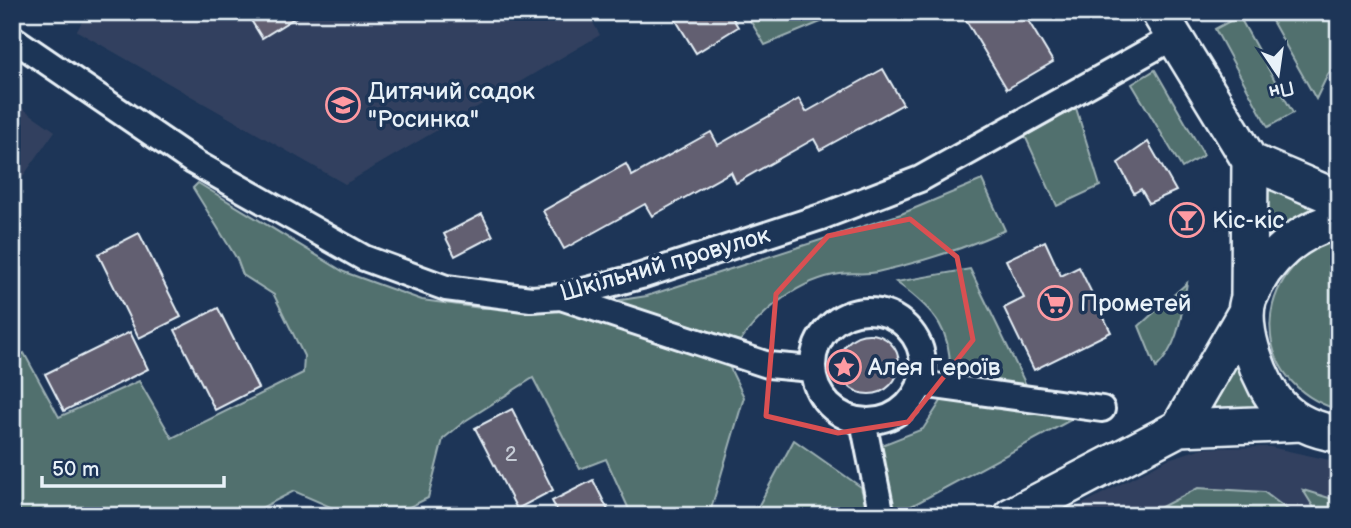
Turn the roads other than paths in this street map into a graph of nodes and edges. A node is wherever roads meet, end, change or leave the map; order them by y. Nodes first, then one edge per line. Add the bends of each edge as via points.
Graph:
1 (1166, 24) edge
2 (12, 38) edge
3 (1250, 161) junction
4 (1339, 199) edge
5 (1339, 220) edge
6 (561, 296) junction
7 (1248, 305) junction
8 (813, 369) junction
9 (921, 384) junction
10 (1102, 409) dead end
11 (863, 421) junction
12 (1302, 423) junction
13 (1179, 428) junction
14 (1339, 435) edge
15 (882, 516) edge
16 (1011, 516) edge

1 - 3 main road
1 - 6 street, Шкільний провулок via 920,179 641,276
2 - 6 street, Шкільний провулок via 194,162 364,258 446,288 531,299
3 - 4 main road
3 - 7 main road
5 - 7 main road via 1296,237 1271,262
6 - 8 street via 768,365
7 - 12 main road via 1250,345 1270,393
7 - 13 main road
8 - 9 street via 814,351 834,322 850,313 883,312 897,318 918,340 924,369
8 - 11 street via 823,398 841,414
9 - 10 street
9 - 11 street via 914,397 892,416
11 - 15 street
12 - 13 main road
12 - 14 main road
13 - 16 main road

